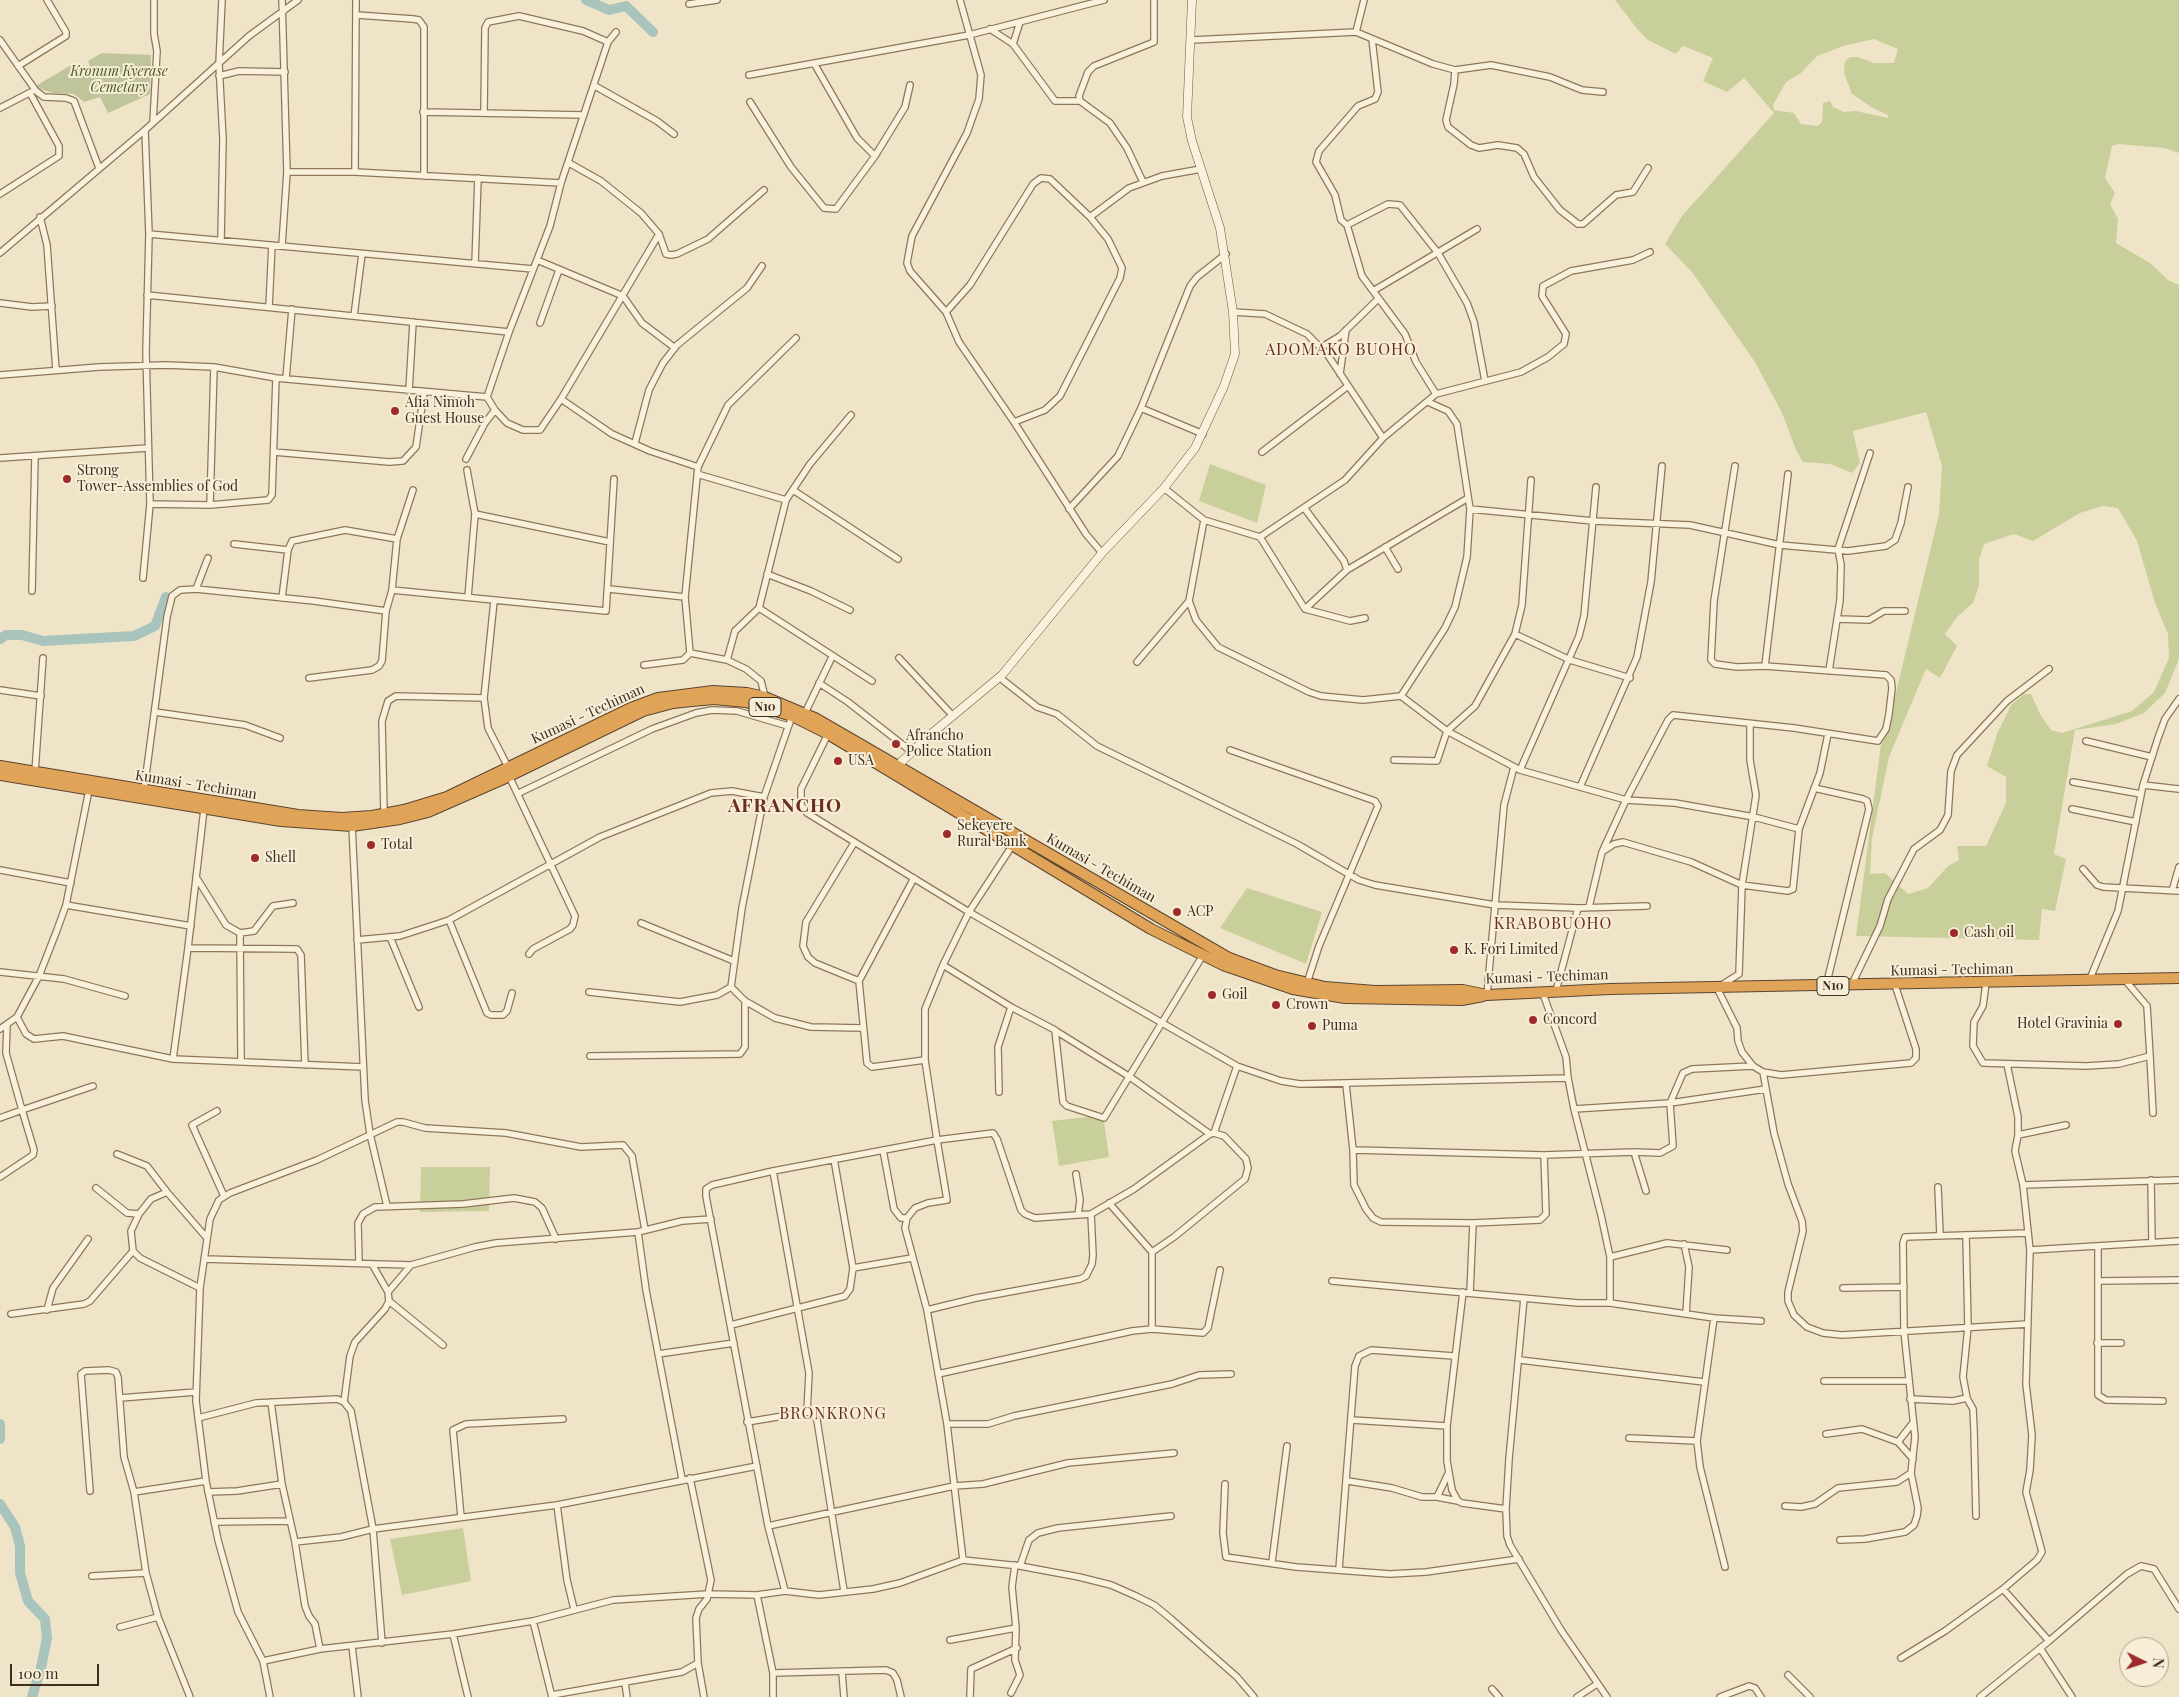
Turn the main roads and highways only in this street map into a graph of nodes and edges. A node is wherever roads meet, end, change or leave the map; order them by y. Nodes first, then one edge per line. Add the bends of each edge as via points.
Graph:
1 (0, 766) edge
2 (509, 771) junction
3 (0, 775) edge
4 (352, 822) junction
5 (1110, 889) junction
6 (1103, 901) junction
7 (2179, 978) edge
8 (1487, 995) junction

1 - 4 highway, Kumasi - Techiman / N10
2 - 4 highway, Kumasi - Techiman / N10 via 447,797
2 - 4 highway, N10 via 428,812 400,819
2 - 5 highway, Kumasi - Techiman / N10 via 631,708 658,698 714,691 765,697 805,713
2 - 6 highway, N10 via 643,711 673,703 724,699 762,706 790,721 828,734
3 - 4 highway, N10 via 291,822
5 - 6 highway
5 - 8 highway, Kumasi - Techiman / N10 via 1229,958 1275,975 1347,990 1463,990
6 - 8 highway, N10 via 1203,955 1293,989 1387,1000 1462,1000
7 - 8 highway, Kumasi - Techiman / N10 via 1542,991

